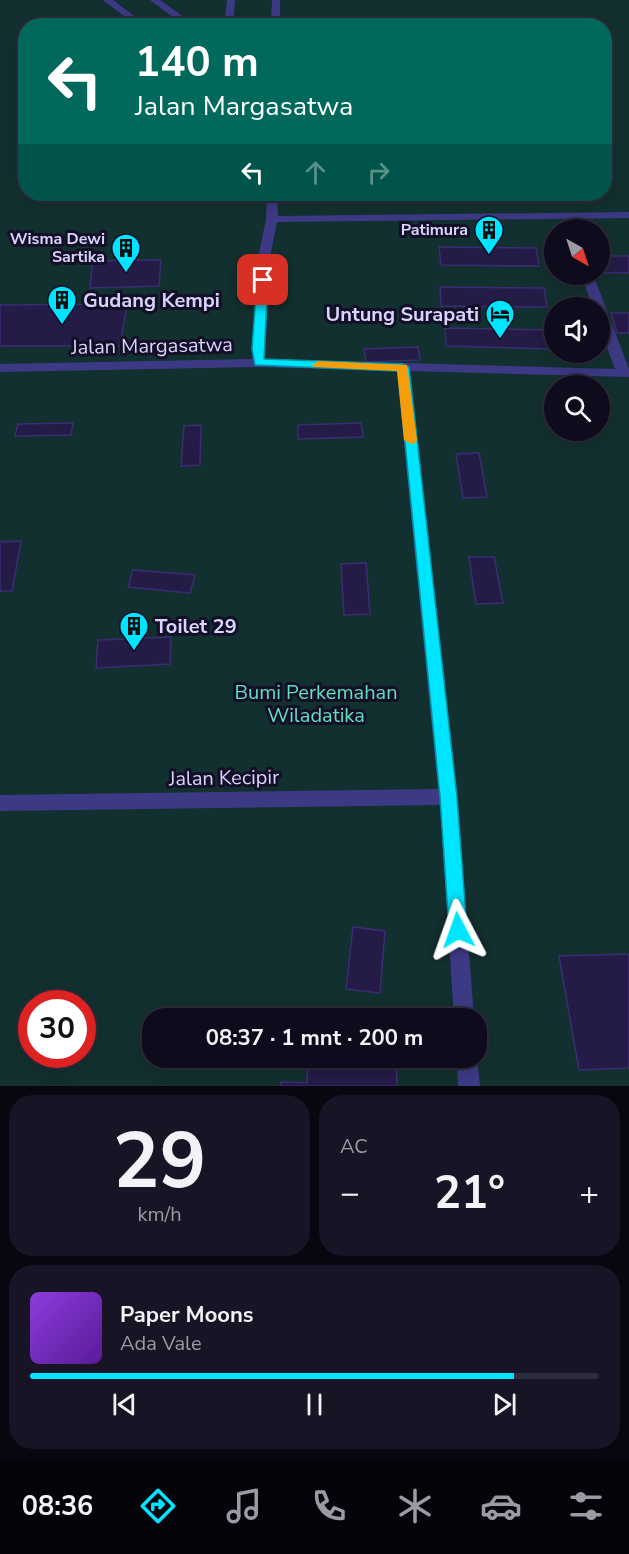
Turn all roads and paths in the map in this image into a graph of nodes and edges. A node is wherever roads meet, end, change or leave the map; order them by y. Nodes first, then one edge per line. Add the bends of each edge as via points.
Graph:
1 (107, 0) edge
2 (154, 0) edge
3 (231, 0) edge
4 (276, 0) edge
5 (132, 18) edge
6 (180, 18) edge
7 (229, 18) edge
8 (275, 18) edge
9 (272, 201) edge
10 (629, 215) edge
11 (565, 216) junction
12 (272, 219) junction
13 (566, 219) edge
14 (610, 335) edge
15 (259, 363) junction
16 (403, 367) junction
17 (0, 368) edge
18 (626, 373) edge
19 (448, 797) junction
20 (0, 804) edge
21 (463, 1008) edge
22 (468, 1068) edge
23 (469, 1086) edge

1 - 5 street
2 - 6 street
3 - 7 street
4 - 8 street
9 - 12 street
10 - 11 street
11 - 12 street
11 - 13 street
12 - 15 street via 264,258
14 - 18 street
15 - 16 street, Jalan Margasatwa
15 - 17 street, Jalan Margasatwa
16 - 18 street, Jalan Margasatwa
16 - 19 street
19 - 20 street, Jalan Kecipir
19 - 21 street
22 - 23 street

